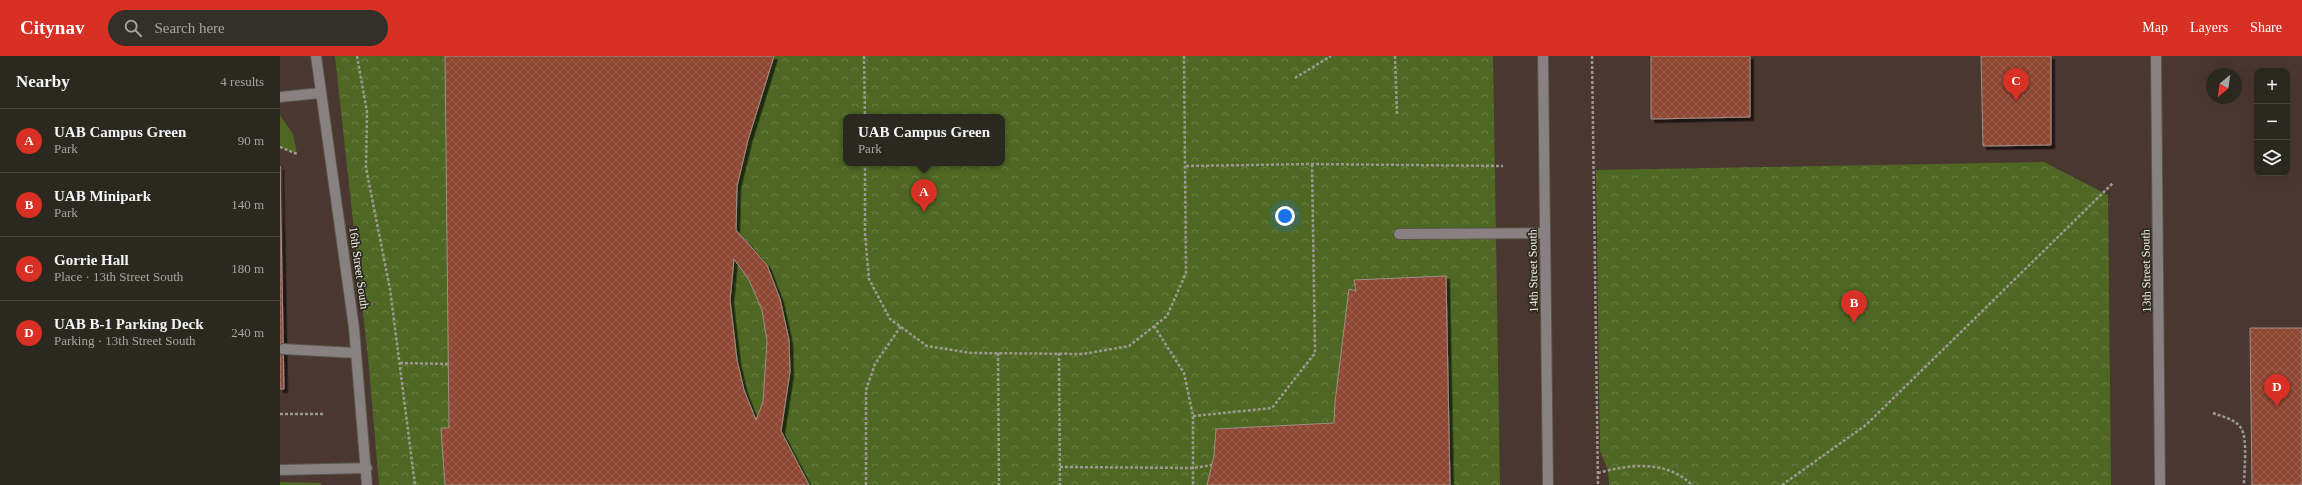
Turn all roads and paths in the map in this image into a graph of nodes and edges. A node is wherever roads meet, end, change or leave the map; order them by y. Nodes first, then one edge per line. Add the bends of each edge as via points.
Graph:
1 (316, 56) edge
2 (357, 56) edge
3 (864, 56) edge
4 (1184, 56) edge
5 (1331, 56) edge
6 (1395, 56) edge
7 (1543, 56) edge
8 (1592, 56) edge
9 (2156, 56) edge
10 (1295, 78) dead end
11 (320, 93) junction
12 (280, 97) edge
13 (865, 114) edge
14 (1397, 115) dead end
15 (280, 147) edge
16 (296, 154) dead end
17 (1312, 164) junction
18 (865, 166) edge
19 (1185, 166) junction
20 (1503, 166) dead end
21 (2113, 183) dead end
22 (1545, 233) junction
23 (1399, 234) dead end
24 (901, 326) junction
25 (1154, 326) junction
26 (283, 349) dead end
27 (356, 353) junction
28 (998, 353) junction
29 (1059, 353) junction
30 (400, 363) junction
31 (449, 364) dead end
32 (280, 414) edge
33 (324, 414) dead end
34 (2213, 414) dead end
35 (1193, 416) junction
36 (1212, 465) dead end
37 (1060, 467) junction
38 (367, 468) junction
39 (1193, 468) junction
40 (280, 470) edge
41 (1598, 473) junction
42 (367, 485) edge
43 (415, 485) edge
44 (866, 485) edge
45 (999, 485) edge
46 (1060, 485) edge
47 (1193, 485) edge
48 (1548, 485) edge
49 (1598, 485) edge
50 (1692, 485) edge
51 (1782, 485) edge
52 (2160, 485) edge
53 (2244, 485) edge

1 - 11 street, 16th Street South
2 - 30 path via 367,112 366,168 390,289
3 - 13 path
4 - 19 path
5 - 10 path
6 - 14 path
7 - 22 street, 14th Street South
8 - 41 path
9 - 52 street, 13th Street South
11 - 12 street
11 - 27 street, 16th Street South
15 - 16 path
17 - 19 path
17 - 20 path
17 - 35 path via 1315,353 1272,408
18 - 24 path via 865,234 869,279 890,319
19 - 25 path via 1186,273 1167,316
21 - 51 path via 1866,425
22 - 23 street
22 - 48 street, 14th Street South
24 - 28 path via 927,346 971,353
24 - 44 path via 875,364 866,390
25 - 29 path via 1129,346 1084,354
25 - 35 path via 1184,373
26 - 27 street
27 - 38 street, 16th Street South
28 - 29 path
28 - 45 path
29 - 37 path
30 - 31 path
30 - 43 path
32 - 33 path
34 - 53 path via 2231,420 2242,429 2245,443
35 - 39 path
36 - 39 path
37 - 39 path
37 - 46 path
38 - 40 street
38 - 42 street, 16th Street South
39 - 47 path
41 - 49 path
41 - 50 path via 1646,464 1682,475

